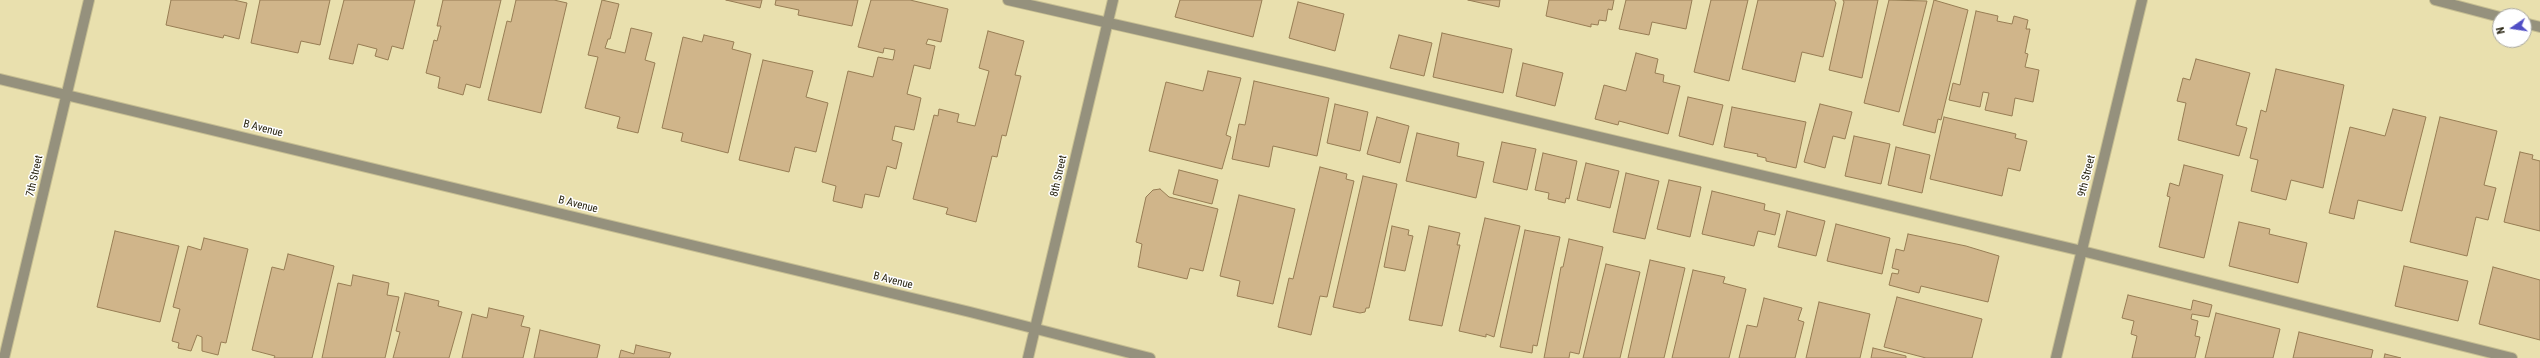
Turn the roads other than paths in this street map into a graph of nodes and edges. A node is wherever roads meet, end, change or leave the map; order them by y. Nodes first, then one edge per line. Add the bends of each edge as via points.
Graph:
1 (89, 0) edge
2 (1008, 0) edge
3 (1113, 0) edge
4 (2142, 0) edge
5 (2435, 0) edge
6 (2492, 14) edge
7 (1107, 24) junction
8 (0, 79) edge
9 (67, 94) junction
10 (2082, 251) junction
11 (1035, 328) junction
12 (4, 358) edge
13 (1028, 358) edge
14 (1150, 358) edge
15 (2056, 358) edge
16 (2512, 358) edge

1 - 9 street, 7th Street
2 - 7 street
3 - 7 street, 8th Street
4 - 10 street, 9th Street
5 - 6 street
7 - 10 street via 1332,74
7 - 11 street, 8th Street
8 - 9 street, B Avenue
9 - 11 street, B Avenue
9 - 12 street, 7th Street
10 - 15 street, 9th Street
10 - 16 street
11 - 13 street, 8th Street
11 - 14 street, B Avenue

